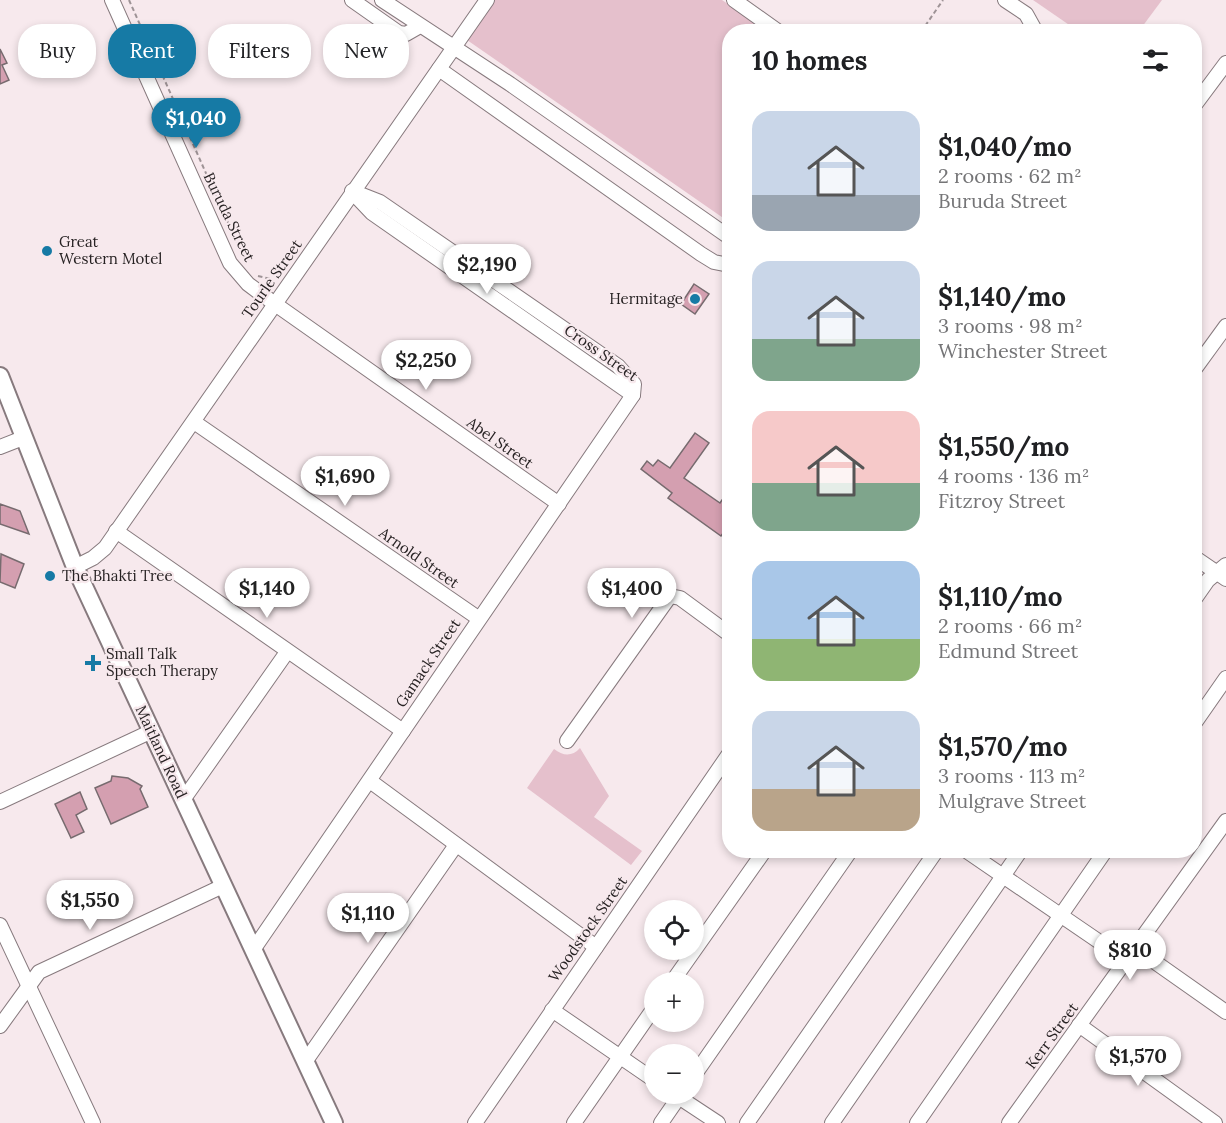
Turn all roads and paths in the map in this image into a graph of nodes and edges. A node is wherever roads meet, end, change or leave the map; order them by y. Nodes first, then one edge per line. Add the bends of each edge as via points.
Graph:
1 (112, 0) edge
2 (129, 0) edge
3 (352, 0) edge
4 (382, 0) edge
5 (487, 0) edge
6 (734, 0) edge
7 (943, 0) edge
8 (1005, 0) edge
9 (768, 24) edge
10 (926, 24) edge
11 (1032, 24) edge
12 (420, 26) junction
13 (453, 49) junction
14 (1226, 63) edge
15 (439, 69) junction
16 (1202, 95) edge
17 (352, 192) junction
18 (722, 232) edge
19 (246, 263) dead end
20 (722, 264) edge
21 (257, 275) dead end
22 (271, 279) dead end
23 (275, 304) junction
24 (1226, 326) edge
25 (1202, 359) edge
26 (0, 376) edge
27 (633, 395) joint
28 (194, 422) junction
29 (23, 438) junction
30 (0, 447) edge
31 (559, 504) junction
32 (116, 531) junction
33 (1202, 561) edge
34 (75, 567) junction
35 (1223, 572) edge
36 (1202, 592) edge
37 (478, 618) junction
38 (722, 629) edge
39 (287, 652) junction
40 (1226, 678) edge
41 (1202, 712) edge
42 (152, 730) junction
43 (403, 730) junction
44 (567, 741) dead end
45 (722, 764) edge
46 (370, 781) junction
47 (183, 800) junction
48 (0, 802) edge
49 (1226, 821) edge
50 (456, 844) junction
51 (1202, 854) edge
52 (759, 858) edge
53 (845, 858) edge
54 (931, 858) edge
55 (976, 858) edge
56 (1016, 858) edge
57 (1100, 858) edge
58 (1199, 858) edge
59 (1003, 877) junction
60 (224, 886) junction
61 (1060, 916) junction
62 (0, 924) edge
63 (596, 947) junction
64 (1135, 948) junction
65 (253, 950) junction
66 (1126, 960) junction
67 (679, 972) edge
68 (28, 985) junction
69 (552, 1010) junction
70 (1226, 1012) edge
71 (644, 1022) edge
72 (1079, 1025) junction
73 (0, 1026) edge
74 (620, 1057) junction
75 (704, 1061) edge
76 (306, 1062) junction
77 (644, 1073) edge
78 (673, 1104) edge
79 (691, 1104) edge
80 (93, 1123) edge
81 (334, 1123) edge
82 (475, 1123) edge
83 (574, 1123) edge
84 (661, 1123) edge
85 (718, 1123) edge
86 (747, 1123) edge
87 (832, 1123) edge
88 (917, 1123) edge
89 (1009, 1123) edge
90 (1215, 1123) edge

1 - 23 street, Buruda Street via 230,263 248,284
2 - 19 path, Buruda Street
3 - 12 street via 399,33 406,34
4 - 12 street
5 - 13 street, Tourle Street
6 - 9 street
7 - 10 path
8 - 11 street via 1026,14
12 - 13 street
13 - 15 street, Tourle Street
13 - 18 street via 510,84
14 - 16 street
15 - 17 street, Tourle Street
15 - 20 street via 701,254
17 - 23 street, Tourle Street
17 - 27 street, Cross Street via 372,213
21 - 22 path, Buruda Street
23 - 28 street, Tourle Street
23 - 31 street, Abel Street
24 - 25 street
26 - 29 main road, Maitland Road
27 - 31 street, Gamack Street
28 - 32 street, Tourle Street
28 - 37 street, Arnold Street
29 - 30 street
29 - 34 main road, Maitland Road
31 - 37 street, Gamack Street
32 - 34 street, Tourle Street via 100,554
32 - 39 street
33 - 35 street
34 - 42 main road, Maitland Road
35 - 36 street
37 - 43 street, Gamack Street
38 - 44 street via 680,598 670,596
39 - 43 street
39 - 47 street
40 - 41 street
42 - 47 main road, Maitland Road
42 - 48 street
43 - 46 street, Gamack Street
45 - 63 street, Woodstock Street
46 - 50 street
46 - 65 street, Gamack Street
47 - 60 main road, Maitland Road
49 - 51 street, Kerr Street
50 - 63 street
50 - 76 street
52 - 67 street
53 - 75 street
54 - 86 street
55 - 59 street
56 - 59 street
57 - 61 street
58 - 64 street, Kerr Street
59 - 61 street
59 - 87 street
60 - 65 main road, Maitland Road
60 - 68 street via 39,972
61 - 66 street
61 - 88 street
62 - 68 street
63 - 69 street, Woodstock Street
64 - 66 street, Kerr Street
64 - 70 street
65 - 76 main road, Maitland Road
66 - 72 street, Kerr Street
68 - 73 street
68 - 80 street
69 - 74 street
69 - 82 street, Woodstock Street
71 - 74 street
72 - 89 street, Kerr Street
72 - 90 street
74 - 77 street
74 - 83 street
76 - 81 main road, Maitland Road
78 - 84 street
79 - 85 street

